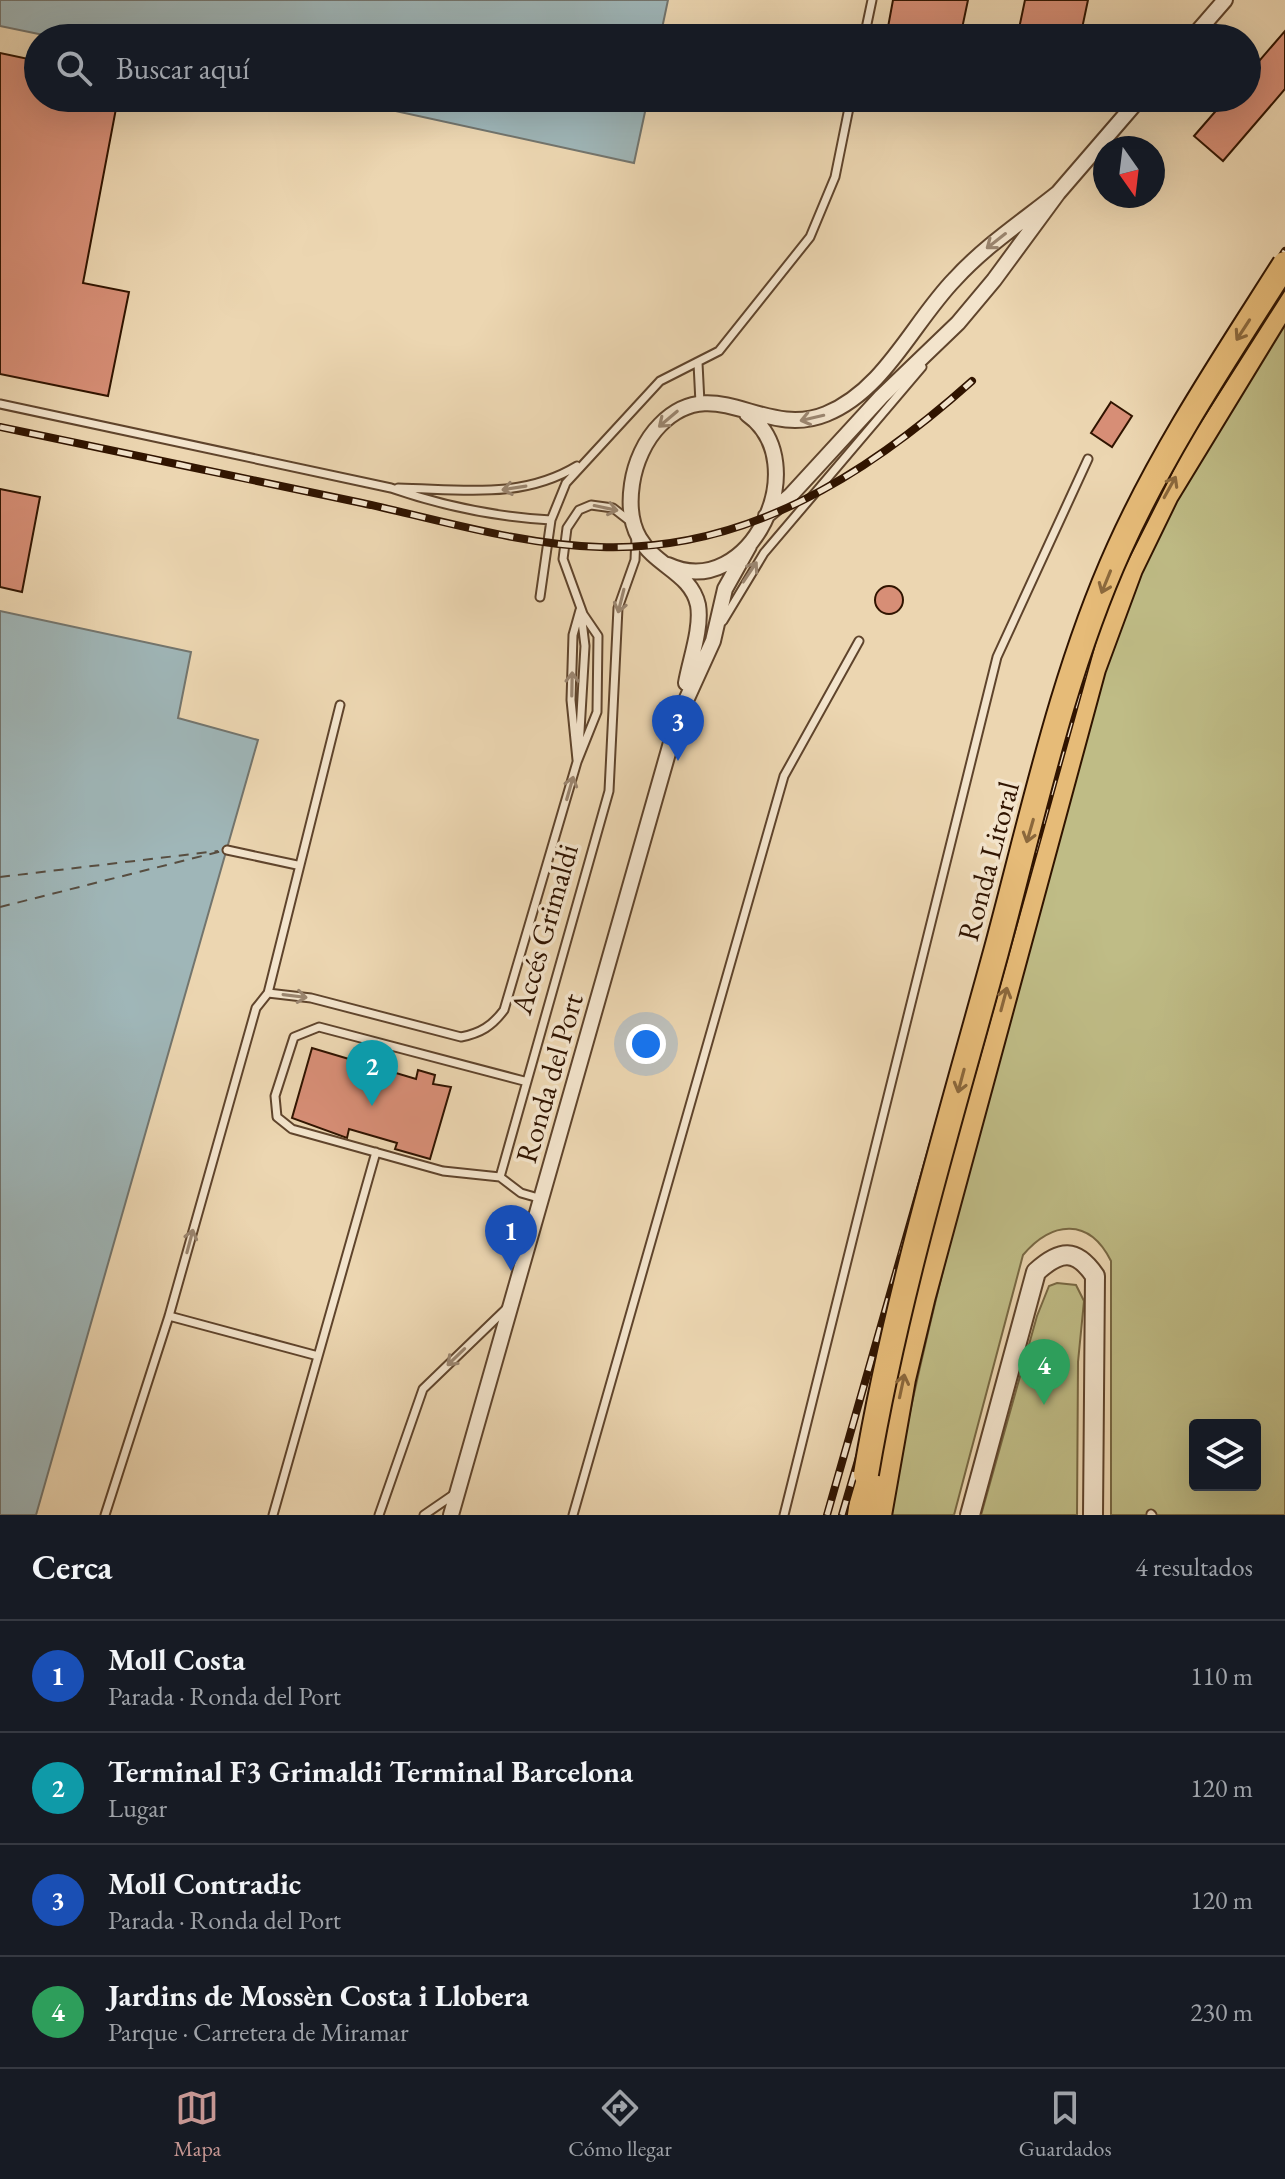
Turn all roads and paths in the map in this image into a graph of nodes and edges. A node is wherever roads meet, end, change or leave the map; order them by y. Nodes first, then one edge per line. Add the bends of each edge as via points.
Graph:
1 (872, 0) edge
2 (1225, 0) edge
3 (867, 24) edge
4 (1204, 24) edge
5 (848, 112) edge
6 (1128, 112) edge
7 (1058, 193) junction
8 (1285, 264) edge
9 (1285, 300) edge
10 (948, 334) junction
11 (698, 363) junction
12 (700, 403) junction
13 (0, 404) edge
14 (740, 409) junction
15 (1088, 459) dead end
16 (586, 461) junction
17 (391, 488) junction
18 (766, 516) junction
19 (551, 520) junction
20 (634, 526) junction
21 (749, 546) junction
22 (654, 557) junction
23 (540, 597) dead end
24 (581, 608) junction
25 (713, 641) junction
26 (859, 641) dead end
27 (683, 702) junction
28 (340, 705) dead end
29 (577, 762) junction
30 (227, 850) dead end
31 (297, 865) junction
32 (268, 993) junction
33 (524, 1081) junction
34 (376, 1152) junction
35 (500, 1177) junction
36 (542, 1199) junction
37 (512, 1303) junction
38 (169, 1316) junction
39 (318, 1356) junction
40 (458, 1492) junction
41 (871, 1506) edge
42 (105, 1515) edge
43 (273, 1515) edge
44 (379, 1515) edge
45 (424, 1515) edge
46 (451, 1515) edge
47 (573, 1515) edge
48 (784, 1515) edge
49 (970, 1515) edge
50 (1093, 1515) edge

1 - 3 lane
2 - 4 street
5 - 11 lane via 835,177 810,237 738,330 719,351
6 - 7 street
7 - 10 street
7 -> 14 street via 965,267 854,399 825,415 796,421 772,420
8 -> 41 highway, Ronda Litoral, bridge via 1152,482 1117,553 1078,657 897,1323
41 -> 9 highway, Ronda Litoral via 1093,669 1130,569 1166,495
10 - 18 street
25 -> 10 lane via 764,553
11 - 12 lane
11 - 16 lane via 660,381
12 - 14 street
12 -> 20 street via 676,411 646,443 631,486
13 - 17 lane
14 - 18 street via 763,429 775,453 776,480
15 - 48 lane via 997,657
16 -> 17 lane via 546,481 501,491
16 - 19 lane via 566,483
17 - 19 lane via 511,518
18 - 21 street
19 - 23 lane
20 - 22 street
24 -> 20 lane via 562,552 573,515 586,506 605,506
20 -> 33 lane, Accés Grimaldi via 635,560 618,608 609,791
21 - 22 street via 732,563 705,572 683,570
21 - 25 street via 725,589
22 - 27 street via 689,588 698,607
24 - 29 lane via 585,660
29 -> 24 lane via 572,660
24 - 29 lane via 598,636 597,712
25 - 27 street
26 - 47 lane via 784,776
27 - 36 street, Ronda del Port
28 - 31 lane
32 -> 29 lane via 311,998 461,1037 495,1023 504,1010
30 - 31 lane
31 - 32 lane
38 -> 32 lane via 249,1024
33 - 34 lane via 332,1028 305,1030 289,1046 275,1096 277,1117 292,1129
33 - 35 lane, Accés Grimaldi
34 - 35 lane via 443,1171
34 - 39 lane
35 - 36 lane via 521,1193
36 - 37 street, Ronda del Port
37 - 40 street, Ronda del Port
37 -> 44 lane via 423,1389
38 - 39 lane
38 - 42 lane
39 - 43 lane
40 - 45 lane
40 - 46 street, Ronda del Port
49 - 50 street via 1036,1272 1051,1259 1070,1254 1084,1260 1095,1276

